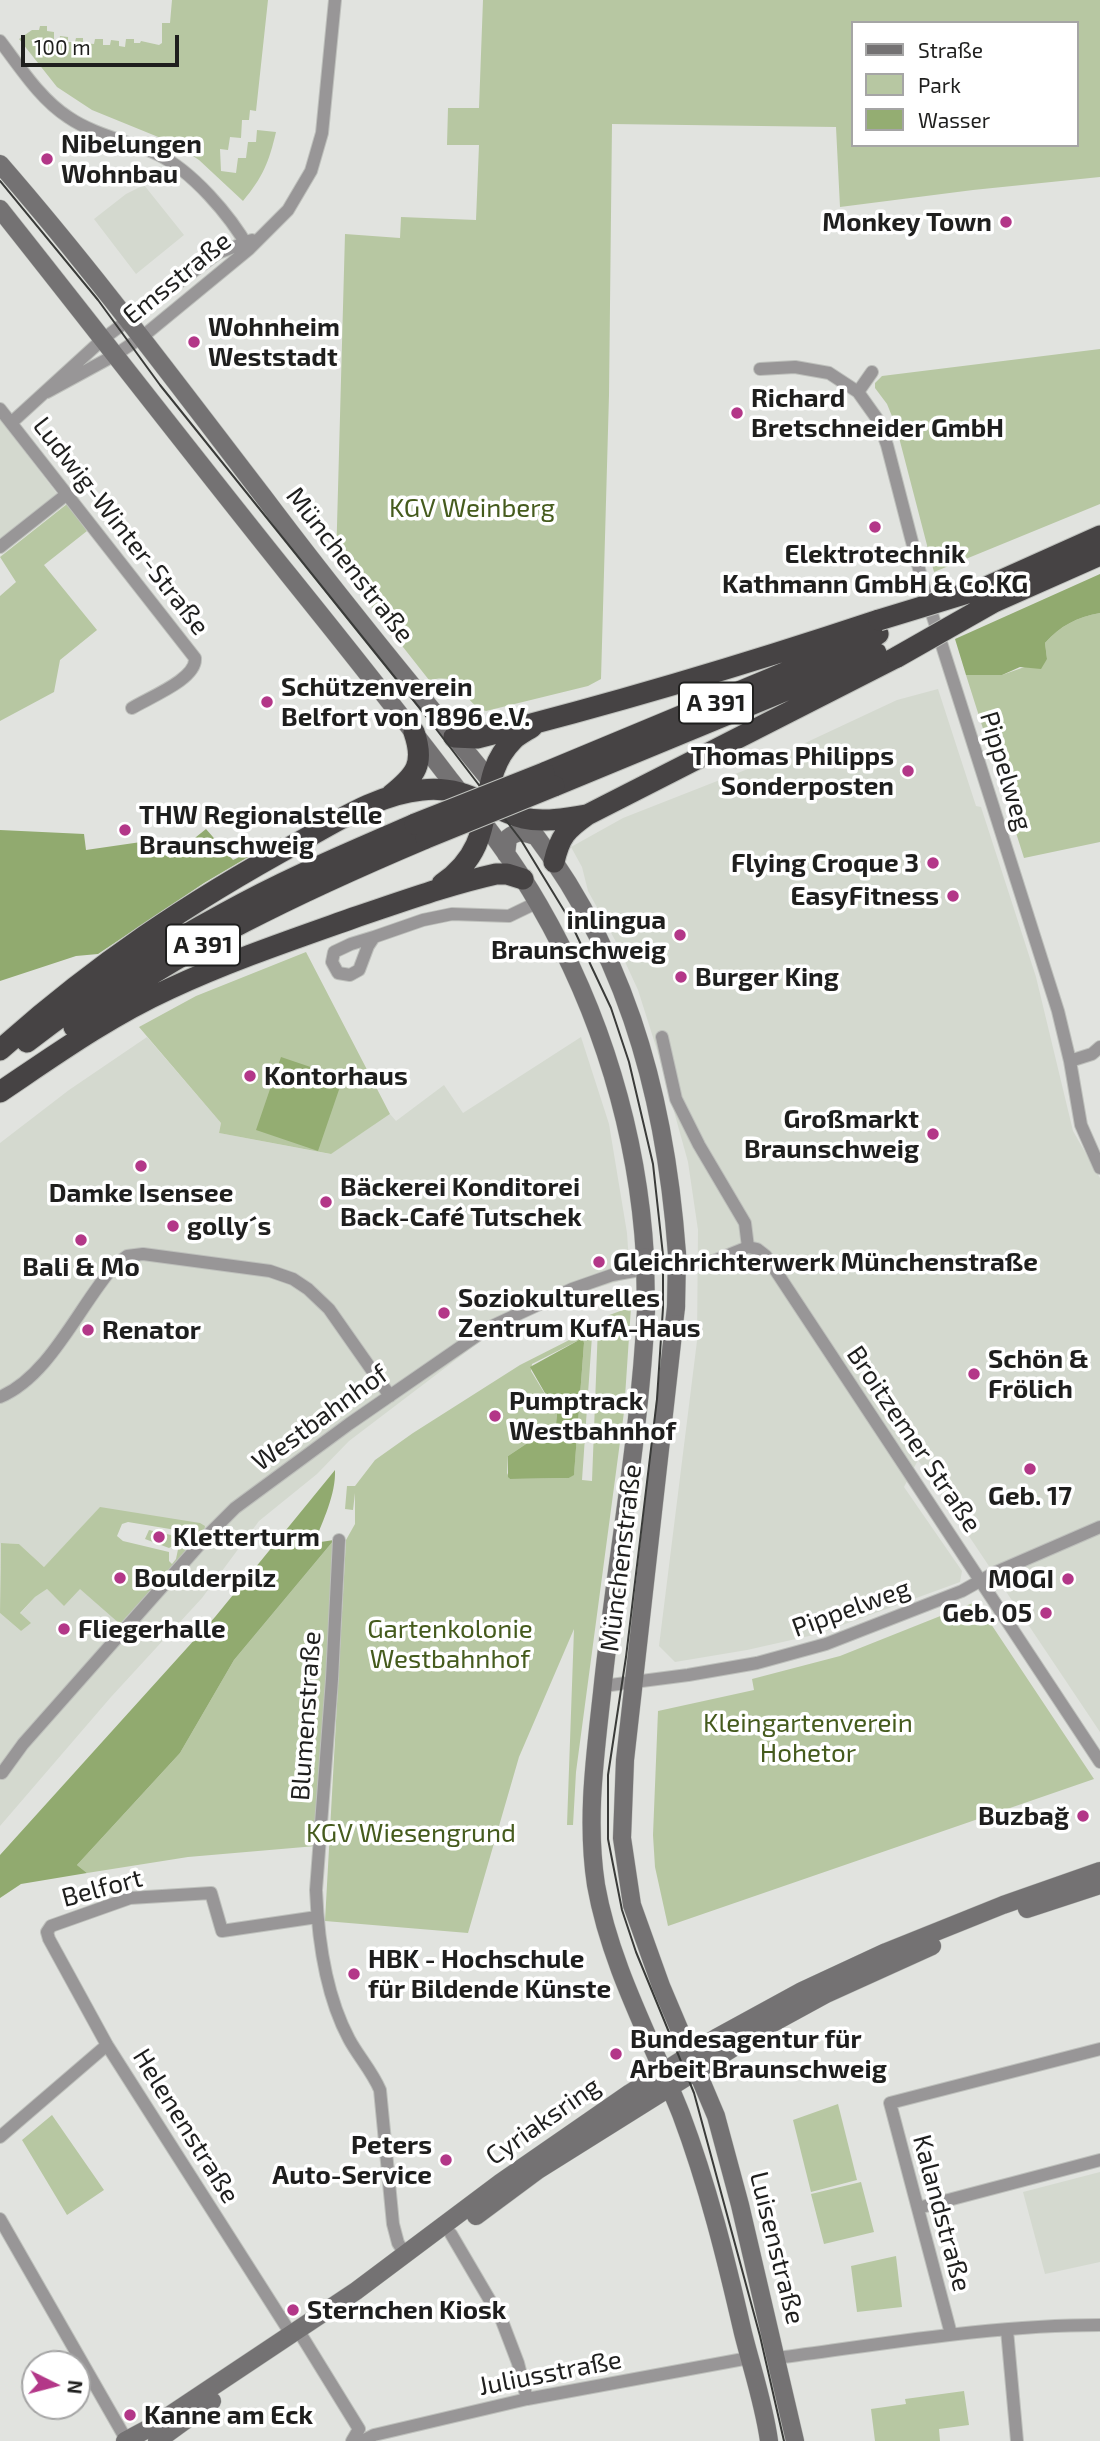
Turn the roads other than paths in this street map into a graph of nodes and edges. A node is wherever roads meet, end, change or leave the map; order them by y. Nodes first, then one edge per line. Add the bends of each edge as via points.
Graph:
1 (335, 0) edge
2 (0, 41) edge
3 (0, 164) edge
4 (0, 209) edge
5 (247, 246) junction
6 (130, 321) junction
7 (142, 337) junction
8 (103, 339) junction
9 (115, 355) junction
10 (760, 369) dead end
11 (872, 372) dead end
12 (47, 392) junction
13 (859, 392) junction
14 (0, 409) edge
15 (10, 422) junction
16 (67, 494) junction
17 (1100, 537) edge
18 (0, 547) edge
19 (1100, 555) edge
20 (988, 595) junction
21 (889, 638) junction
22 (132, 708) dead end
23 (542, 721) junction
24 (414, 732) junction
25 (454, 737) junction
26 (460, 792) junction
27 (489, 792) junction
28 (391, 796) junction
29 (587, 815) junction
30 (522, 818) junction
31 (485, 824) junction
32 (420, 831) junction
33 (535, 836) junction
34 (506, 854) junction
35 (554, 862) junction
36 (523, 878) junction
37 (435, 889) junction
38 (538, 902) junction
39 (374, 937) dead end
40 (662, 1037) dead end
41 (1100, 1047) edge
42 (0, 1049) edge
43 (1070, 1061) junction
44 (0, 1063) edge
45 (0, 1084) edge
46 (0, 1092) edge
47 (1100, 1168) edge
48 (753, 1248) junction
49 (390, 1396) junction
50 (0, 1397) edge
51 (1100, 1527) edge
52 (339, 1540) dead end
53 (980, 1580) junction
54 (633, 1684) junction
55 (603, 1686) junction
56 (1100, 1762) edge
57 (2, 1773) dead end
58 (1100, 1871) edge
59 (1100, 1885) edge
60 (317, 1917) junction
61 (49, 1939) joint
62 (107, 2045) junction
63 (1100, 2049) edge
64 (691, 2053) junction
65 (663, 2071) junction
66 (698, 2071) junction
67 (671, 2089) junction
68 (0, 2137) edge
69 (1100, 2161) edge
70 (918, 2208) junction
71 (0, 2219) edge
72 (451, 2234) junction
73 (406, 2255) junction
74 (1100, 2325) edge
75 (1007, 2330) junction
76 (297, 2334) junction
77 (951, 2334) junction
78 (750, 2358) junction
79 (777, 2358) junction
80 (527, 2399) junction
81 (126, 2441) edge
82 (157, 2441) edge
83 (352, 2441) edge
84 (362, 2441) edge
85 (769, 2441) edge
86 (795, 2441) edge
87 (1017, 2441) edge

1 - 5 street, Emsstraße via 320,144 288,210 265,235
2 - 5 street via 60,111 86,127 157,155 206,191
3 - 6 main road, Münchenstraße
4 - 8 main road, Münchenstraße
5 - 6 street, Emsstraße via 218,253
5 - 7 street, Emsstraße
6 - 7 main road, Münchenstraße
6 - 8 street
7 - 9 street, Emsstraße
7 - 25 main road, Münchenstraße via 263,498
8 - 9 main road, Münchenstraße
8 - 12 street, Ludwig-Winter-Straße
9 - 12 street, Ludwig-Winter-Straße
9 - 24 main road, Münchenstraße
10 - 13 street, Pippelweg via 815,370
11 - 13 street
12 - 15 street, Ludwig-Winter-Straße
13 - 43 street, Pippelweg via 878,420 887,445 925,592
14 - 15 street, Ludwig-Winter-Straße
15 - 16 street, Ludwig-Winter-Straße
16 - 18 street
16 - 22 street, Ludwig-Winter-Straße via 195,658 192,672
17 - 20 highway, A 391
19 - 20 highway, A 391
20 - 21 highway, bridge
20 - 21 highway, A 391, bridge
21 - 23 highway via 739,666
21 - 29 highway
21 - 32 highway, A 391, bridge
23 - 25 highway via 477,737
23 - 27 highway via 514,739 499,761
24 - 26 main road, Münchenstraße
24 - 28 highway via 420,754 417,767
25 - 27 main road, Münchenstraße
26 - 27 highway
26 - 28 highway via 431,789
26 - 31 main road, Münchenstraße
27 - 30 highway
27 - 31 highway
28 - 42 highway via 288,847 172,915 52,1003
29 - 30 highway via 537,821
29 - 35 highway via 568,829
30 - 33 main road, Münchenstraße
31 - 34 main road, Münchenstraße
31 - 37 highway via 468,862
32 - 44 highway, A 391 via 314,869 225,913 82,1001
32 - 45 highway, A 391 via 367,863 237,925 122,994
33 - 34 main road via 519,831 513,834
33 - 35 main road, Münchenstraße
34 - 36 main road, Münchenstraße
35 - 54 main road, Münchenstraße, bridge via 602,945 641,1043 666,1150 677,1254 676,1307
36 - 37 highway via 496,874
36 - 38 main road, Münchenstraße
37 - 46 highway via 254,952 167,990 76,1039
38 - 39 street via 509,916 452,914
38 - 55 main road, Münchenstraße, bridge via 583,991 616,1086 632,1153 645,1257 646,1310 636,1431
40 - 48 street, Broitzemer Straße via 676,1099 745,1223
41 - 43 street
43 - 47 street, Pippelweg via 1081,1125
48 - 49 street, Westbahnhof via 711,1262 631,1270 572,1289 488,1328
48 - 53 street, Broitzemer Straße via 766,1256
49 - 50 street via 329,1309 293,1279 270,1271 143,1254 127,1256 114,1266 37,1371 15,1391
49 - 57 street, Westbahnhof via 235,1508
51 - 53 street, Pippelweg
52 - 60 street, Blumenstraße
53 - 54 street, Pippelweg via 879,1625 806,1650
53 - 56 street, Broitzemer Straße
54 - 55 street, Pippelweg
54 - 64 main road, Münchenstraße via 621,1818 627,1883 647,1949
55 - 65 main road, Münchenstraße via 591,1807 597,1886 612,1946
58 - 64 main road, Cyriaksring via 886,1952 802,1991
59 - 66 main road, Cyriaksring via 1001,1918 893,1962 771,2024
60 - 61 street, Belfort via 222,1931 211,1892 130,1898 51,1926
60 - 73 street, Blumenstraße via 321,1952 339,2018 380,2090 393,2224
61 - 62 street, Helenenstraße
62 - 68 street
62 - 76 street, Helenenstraße
63 - 70 street, Kalandstraße via 890,2103
64 - 65 main road, Cyriaksring
64 - 66 main road, Münchenstraße
65 - 67 main road, Münchenstraße
65 - 73 main road, Cyriaksring via 500,2183
66 - 67 main road, Cyriaksring
66 - 79 main road, Luisenstraße via 730,2162
67 - 72 main road, Cyriaksring via 538,2171
67 - 78 main road, Luisenstraße via 713,2210
69 - 70 street
70 - 77 street, Kalandstraße
71 - 81 street
72 - 76 main road, Cyriaksring
72 - 80 street via 502,2320
73 - 76 main road, Cyriaksring
74 - 75 street
75 - 77 street
75 - 87 street
76 - 81 main road, Cyriaksring
76 - 82 main road, Cyriaksring
76 - 83 street, Helenenstraße via 359,2429
77 - 79 street
78 - 80 street, Juliusstraße
78 - 85 main road, Luisenstraße
79 - 86 main road, Luisenstraße
80 - 84 street, Juliusstraße

